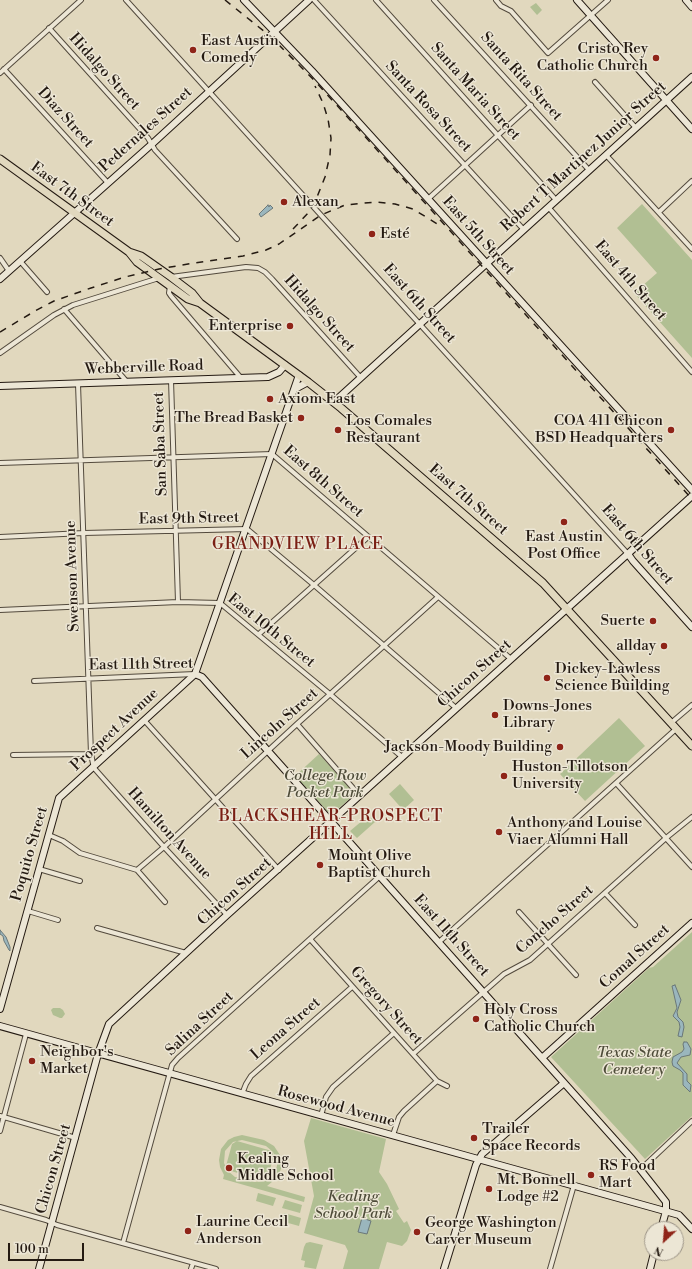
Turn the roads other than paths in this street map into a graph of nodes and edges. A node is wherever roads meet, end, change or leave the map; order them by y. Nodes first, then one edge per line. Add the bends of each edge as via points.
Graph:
1 (81, 0) edge
2 (126, 0) edge
3 (244, 0) edge
4 (309, 0) edge
5 (314, 0) edge
6 (376, 0) edge
7 (434, 0) edge
8 (496, 0) edge
9 (577, 0) edge
10 (608, 0) edge
11 (686, 0) edge
12 (692, 7) edge
13 (591, 16) junction
14 (49, 28) junction
15 (275, 31) junction
16 (4, 69) junction
17 (0, 73) edge
18 (692, 77) edge
19 (595, 82) dead end
20 (209, 91) junction
21 (667, 100) junction
22 (530, 105) junction
23 (636, 128) junction
24 (692, 129) edge
25 (499, 135) junction
26 (152, 144) junction
27 (606, 155) junction
28 (0, 159) edge
29 (465, 165) junction
30 (589, 170) junction
31 (692, 181) edge
32 (108, 183) junction
33 (428, 199) junction
34 (556, 200) junction
35 (548, 208) junction
36 (74, 212) junction
37 (659, 212) junction
38 (524, 230) junction
39 (236, 240) dead end
40 (692, 249) edge
41 (129, 252) junction
42 (0, 258) edge
43 (20, 261) junction
44 (486, 264) junction
45 (10, 270) junction
46 (171, 277) junction
47 (159, 278) junction
48 (0, 279) edge
49 (170, 286) junction
50 (47, 292) dead end
51 (200, 303) junction
52 (64, 309) junction
53 (419, 324) junction
54 (0, 353) edge
55 (284, 365) junction
56 (692, 372) edge
57 (299, 375) junction
58 (241, 378) junction
59 (361, 378) junction
60 (171, 380) junction
61 (127, 382) junction
62 (308, 382) junction
63 (78, 384) junction
64 (0, 386) edge
65 (295, 389) junction
66 (334, 402) junction
67 (272, 454) junction
68 (174, 458) junction
69 (80, 461) junction
70 (0, 463) edge
71 (692, 490) edge
72 (690, 500) edge
73 (246, 529) junction
74 (176, 531) junction
75 (84, 533) junction
76 (368, 536) junction
77 (0, 537) edge
78 (628, 554) junction
79 (314, 585) junction
80 (438, 596) junction
81 (178, 602) junction
82 (220, 603) junction
83 (86, 606) junction
84 (567, 609) junction
85 (0, 610) edge
86 (692, 627) edge
87 (259, 634) junction
88 (385, 646) junction
89 (511, 659) junction
90 (195, 674) junction
91 (89, 679) junction
92 (34, 681) dead end
93 (331, 695) junction
94 (692, 705) edge
95 (456, 708) junction
96 (144, 720) junction
97 (297, 724) junction
98 (674, 726) junction
99 (692, 746) edge
100 (268, 751) junction
101 (91, 754) junction
102 (13, 755) dead end
103 (402, 758) junction
104 (94, 768) junction
105 (616, 783) junction
106 (360, 796) junction
107 (59, 798) joint
108 (215, 799) junction
109 (692, 817) edge
110 (331, 822) junction
111 (49, 835) junction
112 (666, 838) junction
113 (164, 848) junction
114 (692, 867) edge
115 (39, 870) junction
116 (137, 870) junction
117 (279, 870) junction
118 (380, 876) junction
119 (80, 881) dead end
120 (606, 893) junction
121 (165, 902) dead end
122 (28, 911) junction
123 (519, 912) dead end
124 (227, 915) junction
125 (58, 920) dead end
126 (692, 923) edge
127 (635, 925) dead end
128 (97, 928) dead end
129 (310, 939) junction
130 (439, 942) junction
131 (548, 944) junction
132 (186, 953) junction
133 (576, 975) dead end
134 (352, 987) junction
135 (483, 992) junction
136 (0, 1009) edge
137 (0, 1026) edge
138 (394, 1032) junction
139 (26, 1034) junction
140 (98, 1054) junction
141 (413, 1054) junction
142 (542, 1058) junction
143 (169, 1074) junction
144 (437, 1081) junction
145 (564, 1083) junction
146 (447, 1086) dead end
147 (242, 1094) junction
148 (320, 1116) junction
149 (2, 1117) edge
150 (692, 1121) edge
151 (0, 1132) edge
152 (393, 1135) junction
153 (76, 1138) junction
154 (479, 1160) junction
155 (640, 1170) junction
156 (574, 1185) junction
157 (0, 1207) edge
158 (666, 1211) junction
159 (663, 1221) edge
160 (52, 1222) junction
161 (692, 1229) edge
162 (123, 1243) junction
163 (193, 1263) junction
164 (39, 1269) edge
165 (192, 1269) edge
166 (216, 1269) edge
167 (444, 1269) edge
168 (550, 1269) edge

1 - 14 street
2 - 20 street, East 6th Street
3 - 15 street, East 5th Street
4 - 15 street, Pedernales Street
5 - 29 street, Santa Rosa Street
6 - 25 street, Santa Maria Street
7 - 22 street, Santa Rita Street
8 - 13 street via 511,11 548,53
9 - 13 street
10 - 13 street
11 - 12 street
13 - 21 street
14 - 16 street
14 - 26 street, Hidalgo Street
15 - 20 street, Pedernales Street
15 - 33 street, East 5th Street
16 - 17 street
16 - 32 street, Diaz Street
18 - 21 street, Robert T Martinez Junior Street
19 - 23 street
20 - 26 street, Pedernales Street
20 - 53 street, East 6th Street
21 - 23 street, Robert T Martinez Junior Street
21 - 24 street
22 - 25 street
22 - 30 street, Santa Rita Street
23 - 27 street, Robert T Martinez Junior Street
25 - 29 street
25 - 34 street, Santa Maria Street
26 - 32 street, Pedernales Street
26 - 39 street, Hidalgo Street
27 - 30 street, Robert T Martinez Junior Street
27 - 37 street
28 - 36 main road, East 7th Street
29 - 33 street
29 - 38 street, Santa Rosa Street
30 - 34 street, Robert T Martinez Junior Street
31 - 37 street
32 - 36 street, Pedernales Street
33 - 44 street, East 5th Street
34 - 35 street, Robert T Martinez Junior Street
35 - 38 street, Robert T Martinez Junior Street
35 - 56 street, East 4th Street
36 - 41 main road, East 7th Street
36 - 43 street, Pedernales Street
37 - 40 street
38 - 44 street, Robert T Martinez Junior Street
41 - 46 main road, East 7th Street via 141,256
41 - 47 main road, East 7th Street via 137,262
42 - 45 street
43 - 45 street, Pedernales Street
43 - 50 street
44 - 53 street, Robert T Martinez Junior Street
44 - 71 street, East 5th Street
45 - 48 street, Pedernales Street
46 - 51 main road, East 7th Street via 192,293
46 - 59 street, Hidalgo Street via 246,267 258,268 272,279
47 - 49 main road, East 7th Street
47 - 52 street
49 - 51 main road, East 7th Street via 188,299
49 - 58 street via 171,296
51 - 55 main road, East 7th Street
52 - 54 street
52 - 61 street
53 - 59 street, Robert T Martinez Junior Street
53 - 78 street, East 6th Street
55 - 57 main road, East 7th Street
55 - 58 street, Webberville Road via 274,376
57 - 62 main road, East 7th Street
57 - 65 street, Prospect Avenue
58 - 60 street, Webberville Road
59 - 66 street, Robert T Martinez Junior Street
60 - 61 street, Webberville Road
60 - 68 street, San Saba Street
61 - 63 street, Webberville Road
62 - 65 street
62 - 66 main road, East 7th Street
63 - 64 street, Webberville Road
63 - 69 street, Swenson Avenue
65 - 67 street, Prospect Avenue
66 - 84 main road, East 7th Street via 527,569
67 - 68 street, East 8th Street
67 - 73 street, Prospect Avenue
67 - 76 street, East 8th Street
68 - 69 street, East 8th Street
68 - 74 street, San Saba Street
69 - 70 street, East 8th Street
69 - 75 street, Swenson Avenue
72 - 78 street, Chicon Street
73 - 74 street, East 9th Street
73 - 79 street, East 9th Street
73 - 82 street, Prospect Avenue
74 - 75 street, East 9th Street
74 - 81 street, San Saba Street
75 - 77 street, East 9th Street
75 - 83 street, Swenson Avenue
76 - 79 street
76 - 80 street, East 8th Street
78 - 84 street, Chicon Street
78 - 86 street, East 6th Street
79 - 87 street
79 - 88 street, East 9th Street
80 - 88 street, Lincoln Street
80 - 89 street, East 8th Street
81 - 82 street, East 10th Street
81 - 83 street, East 10th Street
82 - 87 street, East 10th Street
82 - 90 street, Prospect Avenue
83 - 85 street, East 10th Street
83 - 91 street, Swenson Avenue
84 - 89 street, Chicon Street
84 - 98 main road, East 7th Street
87 - 93 street, East 10th Street
88 - 93 street, Lincoln Street
88 - 95 street, East 9th Street
89 - 95 street, Chicon Street
90 - 91 street, East 11th Street
90 - 96 street, Prospect Avenue
90 - 100 street, East 11th Street via 202,677
91 - 92 street, East 11th Street
91 - 101 street, Swenson Avenue
93 - 97 street, Lincoln Street
93 - 103 street, East 10th Street
94 - 98 street
95 - 103 street, Chicon Street
96 - 104 street, Prospect Avenue
96 - 108 street
97 - 100 street, Lincoln Street
97 - 106 street
98 - 99 main road, East 7th Street
98 - 105 street
100 - 108 street, Lincoln Street
100 - 110 street, East 11th Street
101 - 102 street
101 - 104 street, Swenson Avenue
103 - 106 street, Chicon Street
104 - 107 street, Prospect Avenue
104 - 113 street, Hamilton Avenue
105 - 112 street
105 - 130 street
106 - 110 street, Chicon Street
107 - 111 street, Poquito Street
108 - 113 street, Lincoln Street
108 - 117 street
109 - 112 street, Concho Street
110 - 117 street, Chicon Street
110 - 118 street, East 11th Street
111 - 115 street, Poquito Street
111 - 116 street via 63,841 80,854
112 - 114 street
112 - 120 street, Concho Street
113 - 116 street, Lincoln Street
113 - 124 street, Hamilton Avenue
115 - 119 street
115 - 122 street, Poquito Street
116 - 121 street
117 - 124 street, Chicon Street
118 - 129 street, Salina Street
118 - 130 street, East 11th Street
120 - 127 street
120 - 131 street, Concho Street
122 - 125 street
122 - 136 street, Poquito Street
123 - 131 street
124 - 132 street, Chicon Street
126 - 142 street, Comal Street
128 - 132 street
129 - 134 street, Gregory Street
129 - 143 street, Salina Street via 178,1058
130 - 135 street, East 11th Street
131 - 133 street
131 - 135 street, Concho Street via 530,960 504,974
132 - 140 street, Chicon Street via 109,1024
134 - 138 street, Gregory Street
134 - 147 street, Leona Street via 251,1076
135 - 141 street, Concho Street
135 - 142 street, East 11th Street
137 - 139 street, Rosewood Avenue
138 - 141 street, Gregory Street
138 - 148 street via 333,1087 326,1097
139 - 140 street, Rosewood Avenue
139 - 149 street
140 - 143 street, Rosewood Avenue
140 - 153 street, Chicon Street
141 - 144 street, Gregory Street
142 - 145 street, East 11th Street
143 - 147 street, Rosewood Avenue
143 - 162 street, Salina Street
144 - 146 street, Gregory Street
144 - 152 street via 399,1117
145 - 154 street via 482,1154
145 - 155 street, East 11th Street
147 - 148 street, Rosewood Avenue
148 - 152 street, Rosewood Avenue
149 - 151 street
149 - 153 street
150 - 155 street
152 - 154 street, Rosewood Avenue
153 - 160 street, Chicon Street
154 - 156 street, Rosewood Avenue
154 - 167 street
155 - 158 street, East 11th Street via 665,1199
156 - 158 street, Rosewood Avenue
156 - 168 street
157 - 160 street
158 - 159 street
158 - 161 street via 679,1216
160 - 162 street
160 - 164 street, Chicon Street
162 - 163 street
163 - 165 street
163 - 166 street

